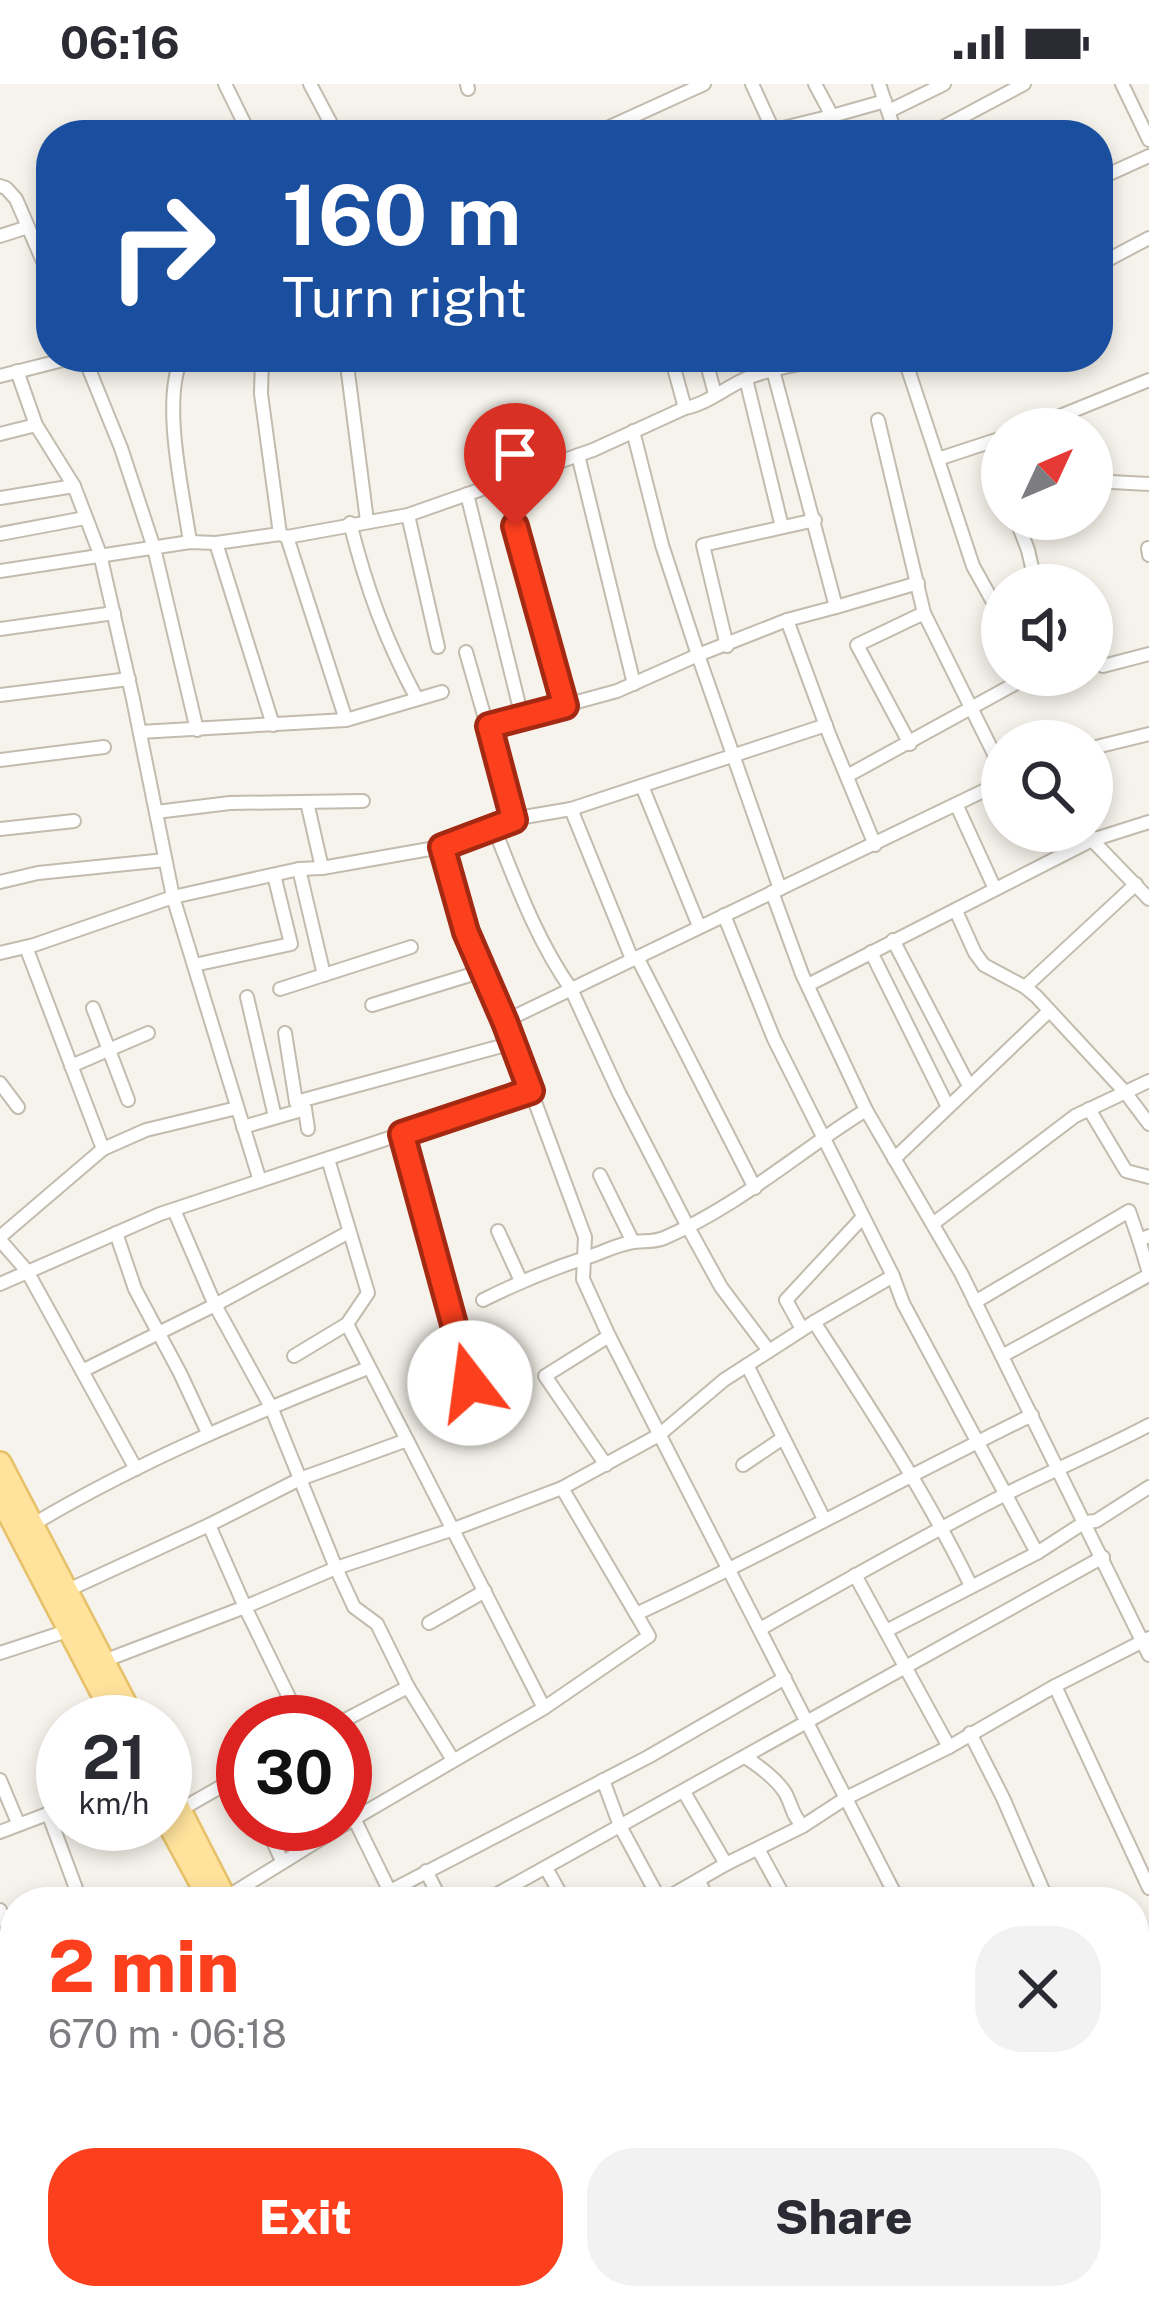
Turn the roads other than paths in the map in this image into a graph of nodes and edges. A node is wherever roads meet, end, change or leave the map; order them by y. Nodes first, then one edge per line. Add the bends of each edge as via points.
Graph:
1 (225, 84) edge
2 (310, 84) edge
3 (704, 84) edge
4 (752, 84) edge
5 (815, 84) edge
6 (879, 84) edge
7 (944, 84) edge
8 (1024, 84) edge
9 (1122, 84) edge
10 (887, 106) junction
11 (832, 116) junction
12 (243, 120) edge
13 (329, 120) edge
14 (625, 120) edge
15 (768, 120) edge
16 (818, 120) edge
17 (833, 120) edge
18 (891, 120) edge
19 (956, 120) edge
20 (1149, 140) edge
21 (1149, 155) edge
22 (1113, 172) edge
23 (0, 186) edge
24 (28, 227) junction
25 (0, 236) edge
26 (1149, 238) edge
27 (36, 245) edge
28 (1113, 257) edge
29 (36, 366) edge
30 (17, 371) junction
31 (90, 372) edge
32 (174, 372) edge
33 (262, 372) edge
34 (348, 372) edge
35 (675, 372) edge
36 (709, 372) edge
37 (766, 372) edge
38 (769, 372) edge
39 (909, 372) edge
40 (0, 376) edge
41 (746, 379) junction
42 (1149, 380) edge
43 (716, 394) junction
44 (686, 408) junction
45 (1088, 408) edge
46 (878, 420) dead end
47 (36, 425) junction
48 (633, 430) junction
49 (0, 434) edge
50 (981, 445) edge
51 (578, 455) junction
52 (938, 459) junction
53 (502, 482) junction
54 (1113, 483) edge
55 (1149, 484) edge
56 (74, 486) junction
57 (467, 494) junction
58 (0, 498) edge
59 (408, 515) junction
60 (85, 518) junction
61 (814, 520) junction
62 (367, 521) junction
63 (350, 523) junction
64 (782, 527) junction
65 (0, 534) edge
66 (284, 535) junction
67 (190, 542) junction
68 (216, 543) junction
69 (154, 548) junction
70 (100, 554) junction
71 (0, 571) edge
72 (981, 580) edge
73 (918, 583) junction
74 (836, 607) junction
75 (114, 613) junction
76 (924, 613) junction
77 (787, 620) junction
78 (0, 629) edge
79 (727, 646) junction
80 (438, 647) dead end
81 (466, 652) dead end
82 (1149, 654) edge
83 (698, 656) junction
84 (1113, 663) edge
85 (129, 679) junction
86 (634, 684) junction
87 (442, 692) dead end
88 (0, 695) edge
89 (992, 696) edge
90 (417, 699) junction
91 (565, 706) junction
92 (971, 707) junction
93 (523, 717) junction
94 (346, 720) junction
95 (273, 725) junction
96 (826, 725) junction
97 (489, 726) junction
98 (981, 727) edge
99 (197, 730) junction
100 (140, 732) junction
101 (1149, 734) edge
102 (1113, 743) edge
103 (910, 744) junction
104 (104, 747) dead end
105 (731, 755) junction
106 (0, 760) edge
107 (847, 776) junction
108 (642, 786) junction
109 (981, 793) edge
110 (307, 802) junction
111 (363, 802) dead end
112 (957, 806) junction
113 (571, 809) junction
114 (156, 812) junction
115 (74, 820) dead end
116 (514, 820) junction
117 (1149, 822) edge
118 (494, 828) junction
119 (0, 829) edge
120 (1113, 831) edge
121 (875, 845) junction
122 (442, 847) junction
123 (1061, 852) edge
124 (1105, 852) edge
125 (165, 860) junction
126 (299, 868) junction
127 (322, 868) junction
128 (274, 874) junction
129 (0, 882) edge
130 (1136, 884) junction
131 (995, 889) junction
132 (776, 891) junction
133 (173, 897) junction
134 (1149, 899) edge
135 (956, 910) junction
136 (724, 915) junction
137 (699, 926) junction
138 (893, 940) junction
139 (26, 947) junction
140 (411, 947) dead end
141 (871, 952) junction
142 (0, 953) edge
143 (635, 958) junction
144 (194, 964) junction
145 (483, 971) junction
146 (324, 975) junction
147 (808, 985) junction
148 (1025, 987) junction
149 (280, 989) dead end
150 (571, 989) junction
151 (247, 997) dead end
152 (372, 1005) dead end
153 (93, 1008) dead end
154 (1048, 1012) junction
155 (505, 1022) junction
156 (148, 1033) dead end
157 (285, 1034) dead end
158 (513, 1043) junction
159 (108, 1050) junction
160 (70, 1066) junction
161 (1149, 1081) edge
162 (0, 1083) edge
163 (969, 1086) junction
164 (531, 1091) junction
165 (1125, 1092) junction
166 (128, 1100) dead end
167 (300, 1105) junction
168 (18, 1107) dead end
169 (948, 1107) junction
170 (238, 1108) junction
171 (1089, 1109) junction
172 (866, 1110) junction
173 (274, 1118) junction
174 (1149, 1124) edge
175 (243, 1127) junction
176 (308, 1129) dead end
177 (402, 1134) junction
178 (823, 1137) junction
179 (103, 1149) junction
180 (328, 1159) junction
181 (894, 1159) junction
182 (600, 1174) dead end
183 (1149, 1177) edge
184 (260, 1181) junction
185 (755, 1188) junction
186 (174, 1210) junction
187 (863, 1217) junction
188 (934, 1223) junction
189 (688, 1227) junction
190 (498, 1231) dead end
191 (350, 1232) junction
192 (116, 1233) junction
193 (0, 1238) edge
194 (1144, 1238) edge
195 (632, 1242) junction
196 (585, 1258) junction
197 (27, 1271) junction
198 (1149, 1274) edge
199 (893, 1276) junction
200 (521, 1281) junction
201 (0, 1284) edge
202 (483, 1300) dead end
203 (975, 1302) junction
204 (215, 1305) junction
205 (347, 1324) junction
206 (808, 1325) junction
207 (158, 1332) junction
208 (609, 1336) junction
209 (769, 1351) junction
210 (294, 1356) dead end
211 (1003, 1356) junction
212 (747, 1365) junction
213 (368, 1368) junction
214 (82, 1371) junction
215 (470, 1383) dead end
216 (271, 1407) junction
217 (1032, 1415) junction
218 (1149, 1425) edge
219 (208, 1433) junction
220 (659, 1435) junction
221 (783, 1438) junction
222 (406, 1440) junction
223 (977, 1442) junction
224 (0, 1463) edge
225 (606, 1465) junction
226 (743, 1465) dead end
227 (1058, 1468) junction
228 (136, 1469) junction
229 (914, 1477) junction
230 (301, 1479) junction
231 (1149, 1487) edge
232 (562, 1488) junction
233 (1004, 1495) junction
234 (0, 1497) edge
235 (824, 1519) junction
236 (1085, 1522) junction
237 (32, 1525) junction
238 (209, 1525) junction
239 (943, 1527) junction
240 (454, 1528) junction
241 (1037, 1553) junction
242 (1102, 1557) junction
243 (336, 1568) junction
244 (729, 1571) junction
245 (855, 1575) junction
246 (971, 1586) junction
247 (68, 1590) junction
248 (485, 1591) junction
249 (245, 1607) junction
250 (636, 1614) junction
251 (429, 1623) dead end
252 (70, 1630) junction
253 (760, 1630) junction
254 (886, 1630) junction
255 (1147, 1645) edge
256 (0, 1653) edge
257 (97, 1663) junction
258 (904, 1666) junction
259 (785, 1678) junction
260 (1055, 1686) junction
261 (408, 1687) junction
262 (108, 1695) edge
263 (118, 1695) edge
264 (288, 1695) edge
265 (372, 1706) edge
266 (544, 1708) junction
267 (808, 1723) junction
268 (970, 1733) junction
269 (949, 1747) junction
270 (746, 1757) junction
271 (453, 1760) junction
272 (0, 1780) edge
273 (603, 1780) junction
274 (684, 1792) junction
275 (846, 1798) junction
276 (372, 1808) edge
277 (36, 1817) edge
278 (18, 1823) junction
279 (620, 1826) junction
280 (803, 1826) junction
281 (0, 1832) edge
282 (758, 1849) junction
283 (192, 1850) edge
284 (62, 1851) edge
285 (277, 1851) edge
286 (299, 1851) edge
287 (365, 1851) edge
288 (282, 1861) junction
289 (726, 1864) junction
290 (546, 1868) junction
291 (425, 1871) junction
292 (699, 1880) junction
293 (75, 1887) edge
294 (213, 1887) edge
295 (242, 1887) edge
296 (387, 1887) edge
297 (404, 1887) edge
298 (434, 1887) edge
299 (511, 1887) edge
300 (557, 1887) edge
301 (653, 1887) edge
302 (687, 1887) edge
303 (702, 1887) edge
304 (779, 1887) edge
305 (891, 1887) edge
306 (1042, 1887) edge
307 (1149, 1887) edge

1 - 12 street
2 - 13 street
3 - 14 street
4 - 15 street
5 - 11 street
6 - 10 street
7 - 10 street
8 - 19 street
9 - 20 street
10 - 11 street
10 - 18 street
11 - 16 street
11 - 17 street
21 - 22 street
23 - 24 street
24 - 25 street
24 - 27 street
26 - 28 street
29 - 30 street
30 - 40 street
30 - 47 street
31 - 69 street
32 - 67 street
33 - 66 street
34 - 62 street
35 - 44 street
36 - 43 street
37 - 41 street
38 - 61 street
39 - 52 street
41 - 43 street
41 - 64 street
42 - 45 street
43 - 44 street
44 - 48 street
46 - 73 street
47 - 49 street
47 - 56 street
48 - 51 street
48 - 83 street
50 - 52 street
51 - 53 street
51 - 86 street
52 - 72 street
53 - 57 street
53 - 91 street
54 - 55 street
56 - 58 street
56 - 60 street
57 - 59 street
57 - 93 street
59 - 62 street
59 - 80 street
60 - 65 street
60 - 70 street
61 - 64 street
61 - 74 street
62 - 63 street
63 - 66 street
63 - 90 street via 365,584
64 - 79 street via 703,545
66 - 68 street
66 - 94 street
67 - 68 street
67 - 69 street
68 - 95 street
69 - 70 street
69 - 99 street
70 - 71 street
70 - 75 street
73 - 74 street
73 - 76 street
74 - 77 street
75 - 78 street
75 - 85 street
76 - 92 street
76 - 103 street via 857,645
77 - 79 street
77 - 96 street
79 - 83 street
81 - 97 street
82 - 84 street
83 - 86 street
83 - 105 street
85 - 88 street
85 - 100 street
86 - 91 street
87 - 90 street
89 - 92 street
90 - 94 street
91 - 93 street
92 - 98 street
92 - 103 street
93 - 97 street
94 - 95 street
95 - 99 street
96 - 105 street
96 - 107 street
97 - 116 street
99 - 100 street
100 - 114 street
101 - 102 street
103 - 107 street
104 - 106 street
105 - 108 street
105 - 132 street
107 - 121 street
108 - 113 street
108 - 137 street
109 - 112 street
110 - 111 street
110 - 114 street
110 - 127 street
112 - 121 street
112 - 131 street
113 - 116 street
113 - 143 street
114 - 125 street
115 - 119 street
116 - 118 street
117 - 120 street
118 - 122 street
118 - 150 street via 528,913
121 - 132 street
122 - 127 street
122 - 145 street
123 - 131 street
124 - 130 street
125 - 129 street
125 - 133 street
126 - 127 street
126 - 128 street
126 - 146 street
128 - 133 street
128 - 144 street via 291,944
130 - 134 street
130 - 148 street
131 - 135 street
132 - 136 street
132 - 147 street
133 - 139 street
133 - 144 street
135 - 138 street
135 - 148 street via 984,965
136 - 137 street
136 - 178 street
137 - 143 street
138 - 141 street
138 - 163 street
139 - 142 street
139 - 160 street
140 - 146 street
141 - 147 street
141 - 169 street
143 - 150 street
143 - 185 street
144 - 170 street
145 - 152 street
145 - 155 street
146 - 149 street
147 - 172 street
148 - 154 street
150 - 155 street
150 - 189 street
151 - 173 street
153 - 159 street
154 - 163 street
154 - 165 street
155 - 158 street
156 - 159 street
157 - 167 street
158 - 164 street
158 - 167 street
159 - 160 street
159 - 166 street
160 - 179 street
161 - 165 street
162 - 168 street
163 - 169 street
164 - 177 street
164 - 196 street
165 - 171 street
165 - 174 street
167 - 173 street
167 - 176 street
169 - 181 street
170 - 175 street
170 - 179 street
171 - 183 street via 1126,1171
171 - 188 street
172 - 178 street
172 - 181 street
173 - 175 street
175 - 184 street
177 - 180 street
177 - 215 street
178 - 185 street
178 - 187 street
179 - 193 street
180 - 184 street
180 - 191 street
181 - 188 street
182 - 195 street
184 - 186 street
185 - 189 street
186 - 192 street
186 - 204 street
187 - 199 street
187 - 206 street via 786,1300
188 - 203 street
189 - 195 street
189 - 209 street
190 - 200 street
191 - 204 street
191 - 205 street via 368,1293
192 - 197 street
192 - 207 street
193 - 197 street
194 - 198 street
194 - 203 street via 1129,1211
195 - 196 street
196 - 200 street
196 - 208 street via 583,1279
197 - 201 street
197 - 214 street
198 - 211 street
199 - 206 street
199 - 223 street
200 - 202 street
203 - 211 street
204 - 207 street
204 - 216 street
205 - 210 street
205 - 213 street
206 - 209 street
206 - 229 street
207 - 214 street
207 - 219 street
208 - 220 street
208 - 225 street via 544,1376
209 - 212 street
211 - 217 street
212 - 220 street
212 - 221 street
213 - 216 street
213 - 222 street
214 - 228 street
216 - 219 street
216 - 230 street
217 - 223 street
217 - 227 street
218 - 227 street
219 - 228 street
220 - 225 street
220 - 244 street
221 - 226 street
221 - 235 street
222 - 230 street
222 - 240 street
223 - 229 street
223 - 233 street
224 - 237 main road
225 - 232 street
227 - 233 street
227 - 236 street
228 - 237 street
229 - 235 street
229 - 239 street
230 - 238 street
230 - 243 street
231 - 236 street
232 - 240 street
232 - 250 street
233 - 239 street
233 - 241 street
234 - 252 main road
235 - 244 street
236 - 241 street
236 - 242 street
237 - 247 main road
238 - 247 street
238 - 249 street
239 - 245 street
239 - 246 street
240 - 243 street
240 - 248 street
241 - 246 street
242 - 255 street
242 - 258 street
243 - 249 street
243 - 261 street via 354,1607 377,1624
244 - 250 street
244 - 253 street
245 - 253 street
245 - 254 street
246 - 254 street
247 - 257 main road
248 - 251 street
248 - 266 street
249 - 257 street
249 - 264 street
250 - 266 street via 649,1636
252 - 256 street
252 - 257 main road
253 - 259 street
254 - 258 street
255 - 260 street
257 - 262 main road
257 - 263 main road
258 - 267 street
258 - 269 street
259 - 267 street
259 - 273 street
260 - 268 street
260 - 307 street
261 - 265 street
261 - 271 street
266 - 271 street
267 - 270 street
267 - 275 street
268 - 269 street
268 - 306 street
269 - 275 street
270 - 274 street
270 - 280 street via 787,1794
271 - 276 street
272 - 278 street
273 - 279 street
273 - 291 street
274 - 279 street
274 - 289 street
275 - 280 street
275 - 305 street
277 - 278 street
278 - 281 street
279 - 290 street
279 - 301 street
280 - 282 street
282 - 289 street
282 - 304 street
283 - 294 main road
284 - 293 street
285 - 288 street
286 - 288 street
287 - 296 street
288 - 295 street
289 - 292 street
290 - 299 street
290 - 300 street
291 - 297 street
291 - 298 street
292 - 302 street
292 - 303 street

